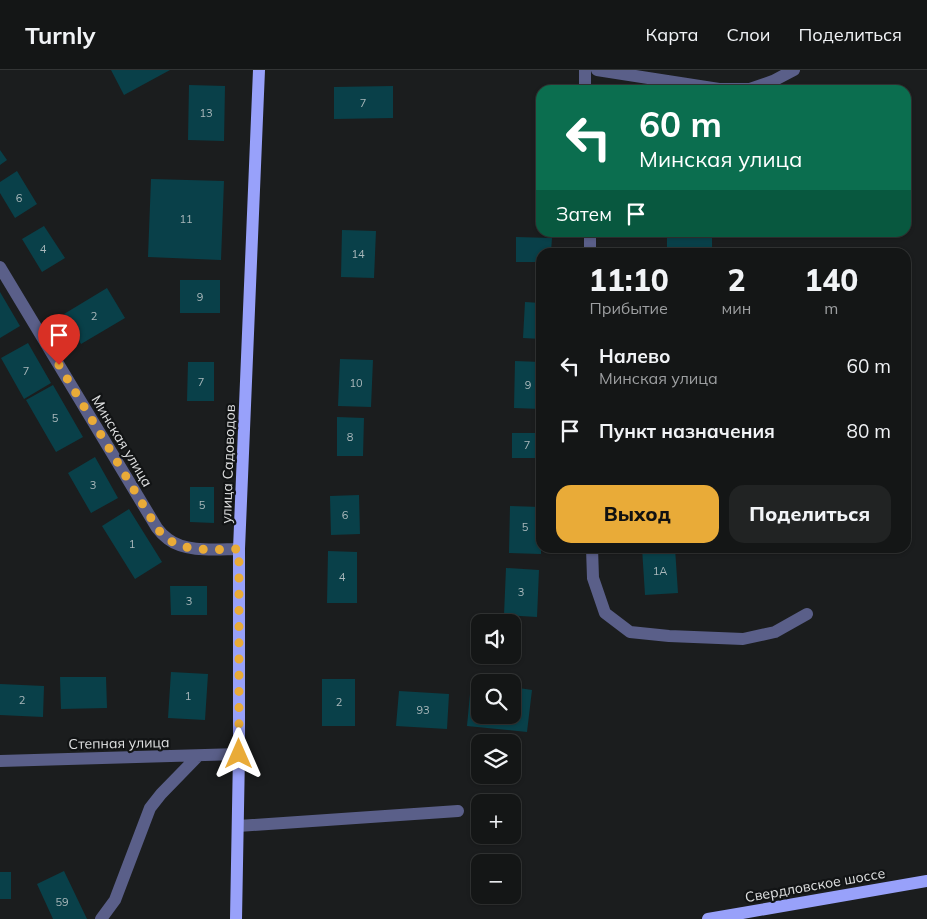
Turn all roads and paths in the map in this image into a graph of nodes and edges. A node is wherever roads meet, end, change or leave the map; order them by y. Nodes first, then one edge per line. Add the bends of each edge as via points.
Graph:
1 (259, 70) edge
2 (585, 70) edge
3 (597, 70) edge
4 (794, 70) edge
5 (586, 85) edge
6 (693, 85) edge
7 (761, 85) edge
8 (0, 267) edge
9 (239, 549) junction
10 (592, 553) edge
11 (808, 614) dead end
12 (239, 754) junction
13 (198, 756) junction
14 (0, 761) edge
15 (458, 811) dead end
16 (238, 826) junction
17 (927, 881) edge
18 (101, 919) edge
19 (236, 919) edge
20 (708, 919) edge

1 - 9 main road, улица Садоводов
2 - 5 street
3 - 6 street
4 - 7 street
8 - 9 street, Минская улица via 157,528 169,540 183,547
9 - 12 main road, улица Садоводов
10 - 11 street via 593,578 605,613 630,632 743,638 775,632
12 - 13 street, Степная улица
12 - 16 main road, улица Садоводов
13 - 14 street, Степная улица
13 - 18 street via 150,808 115,900
15 - 16 street
16 - 19 main road, улица Садоводов
17 - 20 main road, Свердловское шоссе

